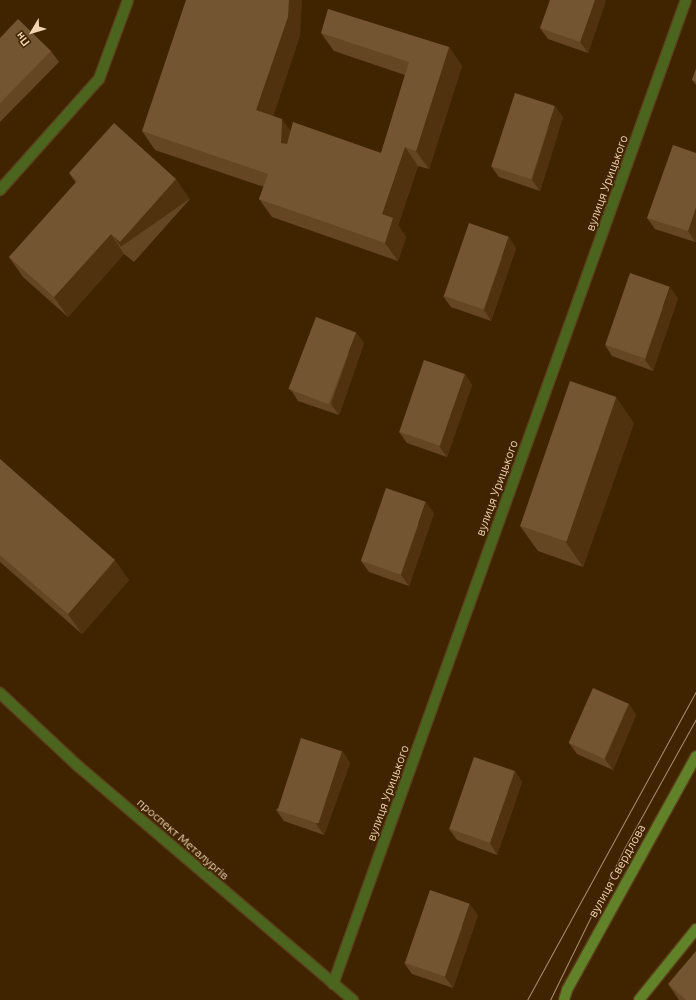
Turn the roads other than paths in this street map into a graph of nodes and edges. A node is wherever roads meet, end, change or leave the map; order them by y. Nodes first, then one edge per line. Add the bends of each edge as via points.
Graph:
1 (128, 0) edge
2 (686, 0) edge
3 (2, 184) edge
4 (0, 693) edge
5 (696, 756) edge
6 (696, 929) edge
7 (334, 984) junction
8 (353, 1000) edge
9 (564, 1000) edge
10 (639, 1000) edge

1 - 3 street via 99,79
2 - 7 street, вулиця Урицького
4 - 7 street, проспект Металургів via 78,766
5 - 9 street, вулиця Свердлова via 567,990
6 - 10 street
7 - 8 street, проспект Металургів

